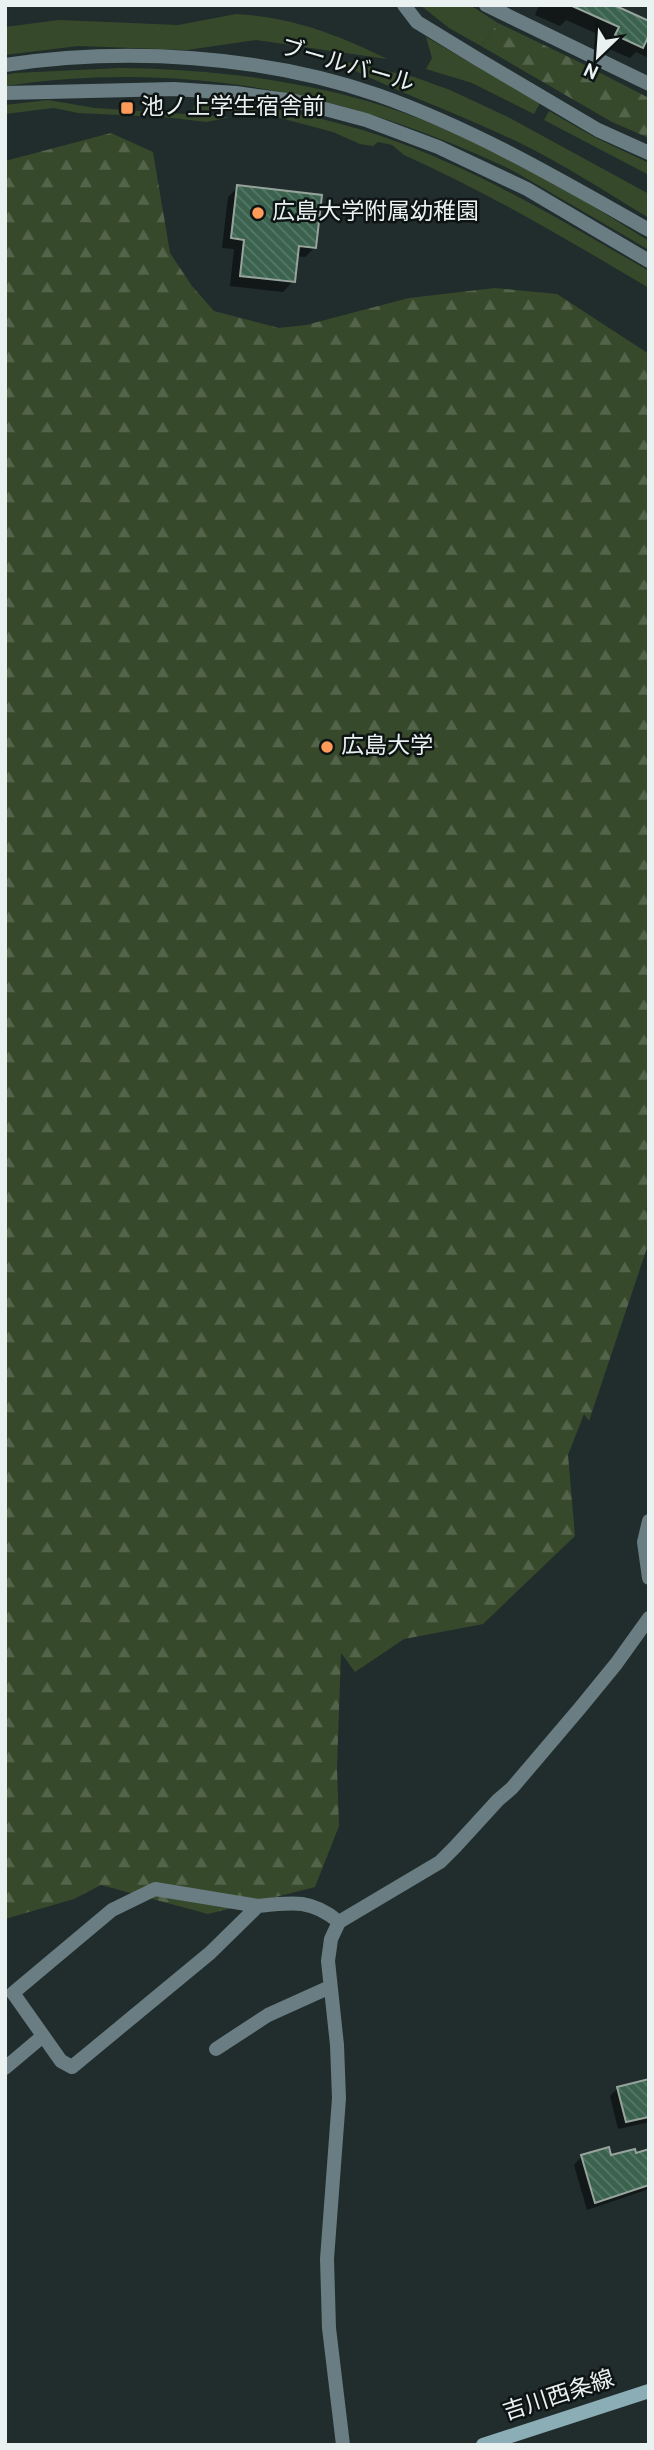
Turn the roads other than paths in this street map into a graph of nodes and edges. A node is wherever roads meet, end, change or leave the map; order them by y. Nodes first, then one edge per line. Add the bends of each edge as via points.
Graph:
1 (404, 5) edge
2 (486, 5) edge
3 (5, 65) edge
4 (649, 84) edge
5 (5, 93) edge
6 (649, 153) edge
7 (649, 230) edge
8 (649, 261) edge
9 (649, 1521) edge
10 (649, 1578) edge
11 (649, 1618) edge
12 (258, 1906) junction
13 (340, 1922) junction
14 (330, 1987) junction
15 (9, 1996) edge
16 (43, 2036) junction
17 (216, 2049) dead end
18 (5, 2067) edge
19 (649, 2391) edge
20 (343, 2445) edge
21 (483, 2445) edge

1 - 6 street via 417,22 475,58 598,130
2 - 4 street
3 - 7 street, ブールバール via 53,57 131,55 275,67 377,95 470,133
5 - 8 street via 174,89 295,101 366,120 438,147 527,190
9 - 10 street via 644,1542
11 - 13 street via 529,1768 456,1847
12 - 13 street via 295,1901 324,1910
12 - 15 street via 155,1889 112,1910
12 - 16 street via 210,1953 72,2067 61,2061
13 - 14 street via 331,1939
14 - 17 street via 268,2015
14 - 20 street via 340,2098 328,2301
15 - 16 street
16 - 18 street
19 - 21 main road, 吉川西条線

